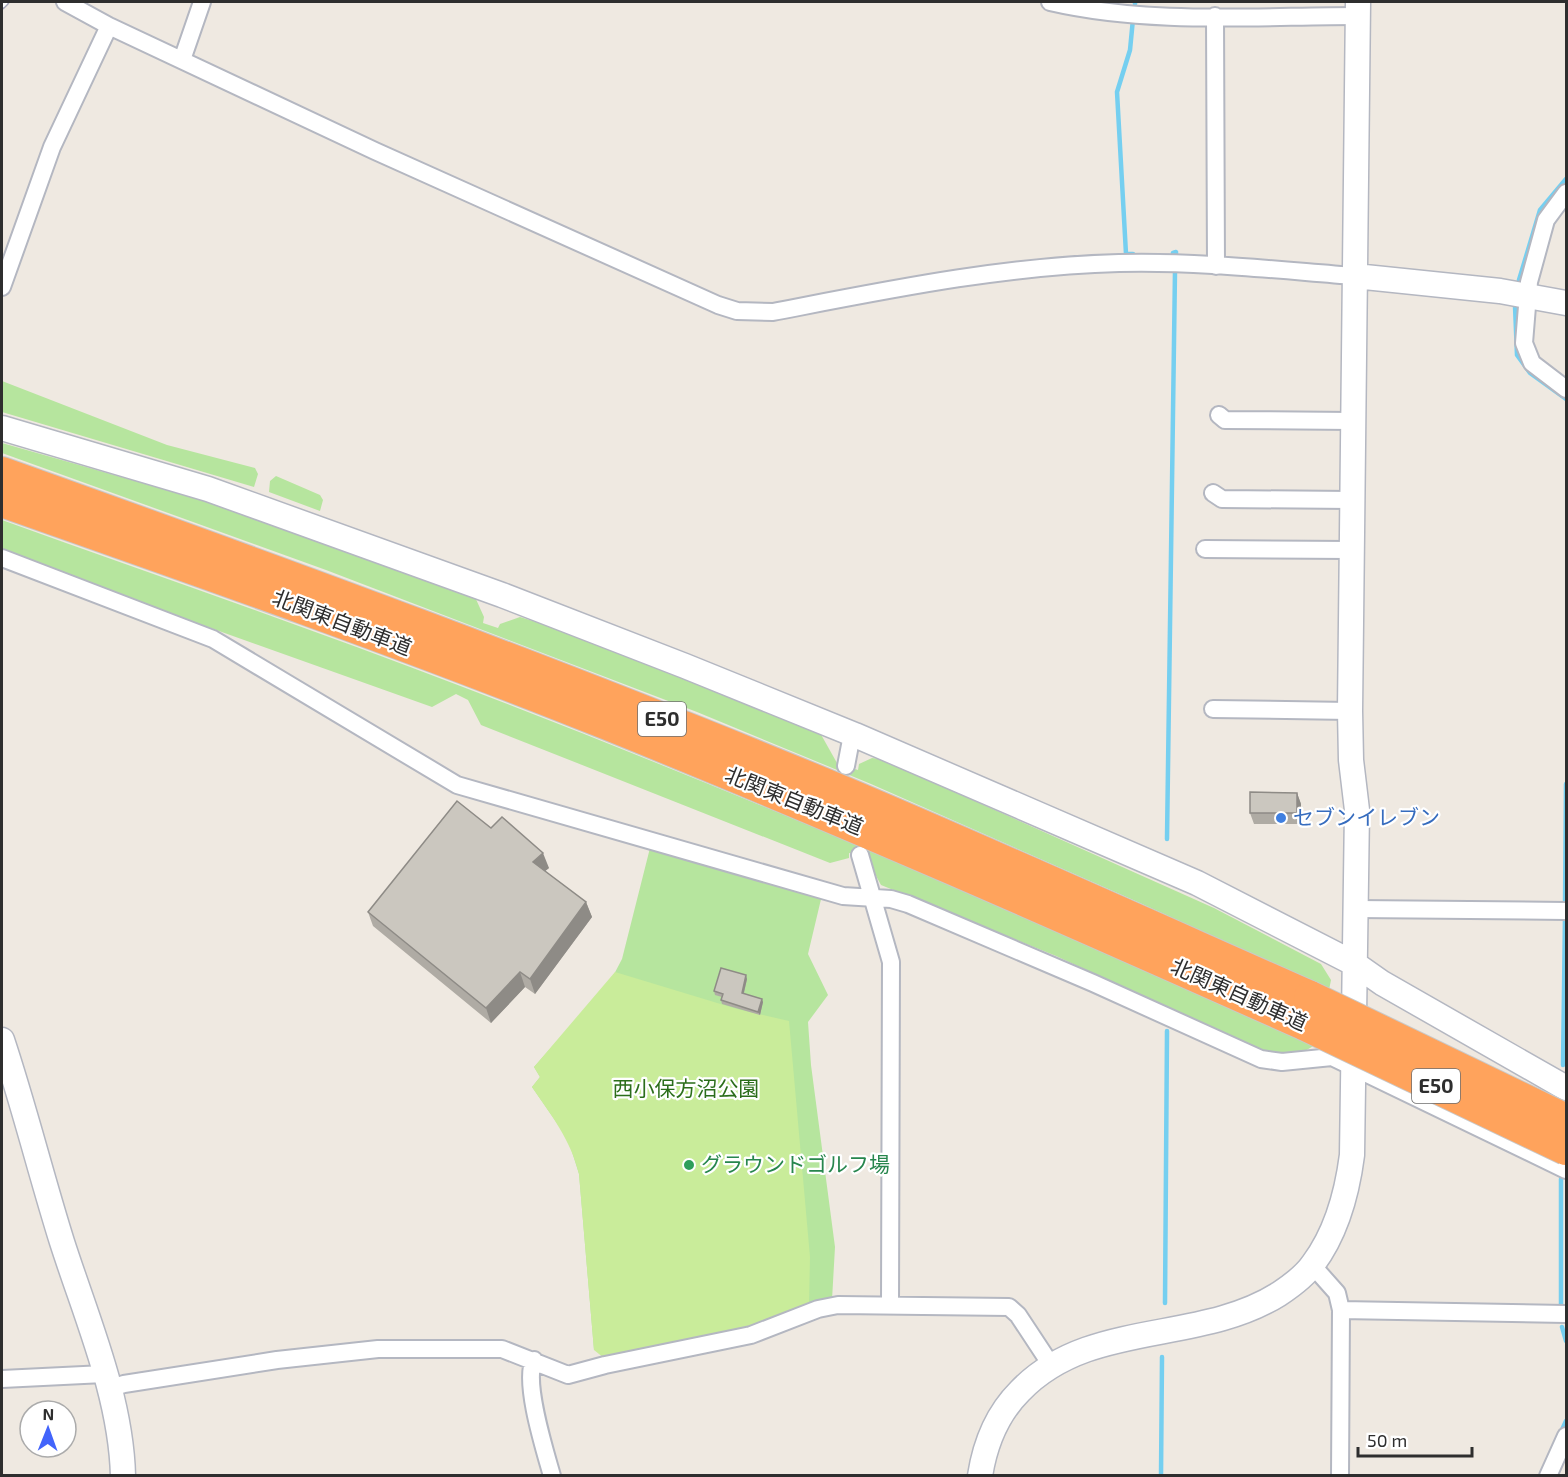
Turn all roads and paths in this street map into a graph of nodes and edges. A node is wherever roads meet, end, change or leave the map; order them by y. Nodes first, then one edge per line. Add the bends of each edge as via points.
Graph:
1 (65, 2) edge
2 (202, 2) edge
3 (1050, 2) edge
4 (1358, 9) edge
5 (1215, 16) junction
6 (110, 26) junction
7 (182, 60) junction
8 (1566, 193) edge
9 (1216, 266) junction
10 (1355, 276) junction
11 (2, 287) edge
12 (1527, 295) junction
13 (1566, 303) edge
14 (1566, 389) edge
15 (1219, 415) dead end
16 (1353, 421) junction
17 (2, 428) edge
18 (2, 472) edge
19 (1213, 493) dead end
20 (1352, 500) junction
21 (2, 501) edge
22 (1205, 549) dead end
23 (1352, 550) junction
24 (2, 558) edge
25 (1213, 709) dead end
26 (1350, 711) junction
27 (855, 735) junction
28 (846, 766) dead end
29 (860, 855) dead end
30 (874, 898) junction
31 (1356, 909) junction
32 (1566, 911) edge
33 (1355, 964) junction
34 (1308, 1011) junction
35 (4, 1053) edge
36 (1353, 1066) junction
37 (1566, 1088) edge
38 (1566, 1120) edge
39 (1566, 1149) edge
40 (1566, 1170) edge
41 (1312, 1266) junction
42 (890, 1306) junction
43 (1341, 1310) junction
44 (1566, 1315) edge
45 (534, 1360) junction
46 (1051, 1365) junction
47 (2, 1379) edge
48 (108, 1381) junction
49 (1566, 1436) edge
50 (123, 1476) edge
51 (552, 1476) edge
52 (980, 1476) edge
53 (1340, 1476) edge
54 (1548, 1476) edge

1 - 6 street
2 - 7 street
3 - 5 street via 1134,13
4 - 5 street
4 - 10 street
5 - 9 street
6 - 7 street
6 - 11 street via 52,147
7 - 9 street via 375,151 737,311 773,312 997,273 1071,265
8 - 12 street via 1547,215
9 - 10 street
10 - 12 street
10 - 16 street
12 - 13 street
12 - 14 street via 1525,350 1532,363
15 - 16 street via 1225,420
16 - 20 street
17 - 27 street via 208,489 300,522 547,612
18 - 34 highway, 北関東自動車道 / E50 via 332,591 630,706 979,850
19 - 20 street via 1222,499
20 - 23 street
21 - 34 highway, 北関東自動車道 / E50 via 240,585 600,722
22 - 23 street
23 - 26 street
24 - 30 street via 213,639 457,785 843,896
25 - 26 street
26 - 31 street via 1357,810
27 - 28 street
27 - 33 street via 1197,883
29 - 30 street
30 - 36 street via 909,904 1261,1059 1282,1062 1332,1057
30 - 42 street via 891,962
31 - 32 street
31 - 33 street
33 - 36 street
33 - 37 street
34 - 38 highway, 北関東自動車道 / E50, bridge
34 - 39 highway, 北関東自動車道 / E50, bridge
35 - 48 street
36 - 40 street
36 - 41 street via 1348,1186 1339,1218
41 - 43 street via 1337,1293
41 - 46 street via 1291,1286 1248,1310 1094,1345
42 - 45 street via 826,1307 751,1335 568,1375
42 - 46 street via 1009,1307
43 - 44 street
43 - 53 street
45 - 48 street via 495,1348 378,1349 124,1384
45 - 51 street via 531,1372 538,1424
46 - 52 street via 1030,1380 997,1419 983,1455
47 - 48 street
48 - 50 street via 120,1431
49 - 54 street

